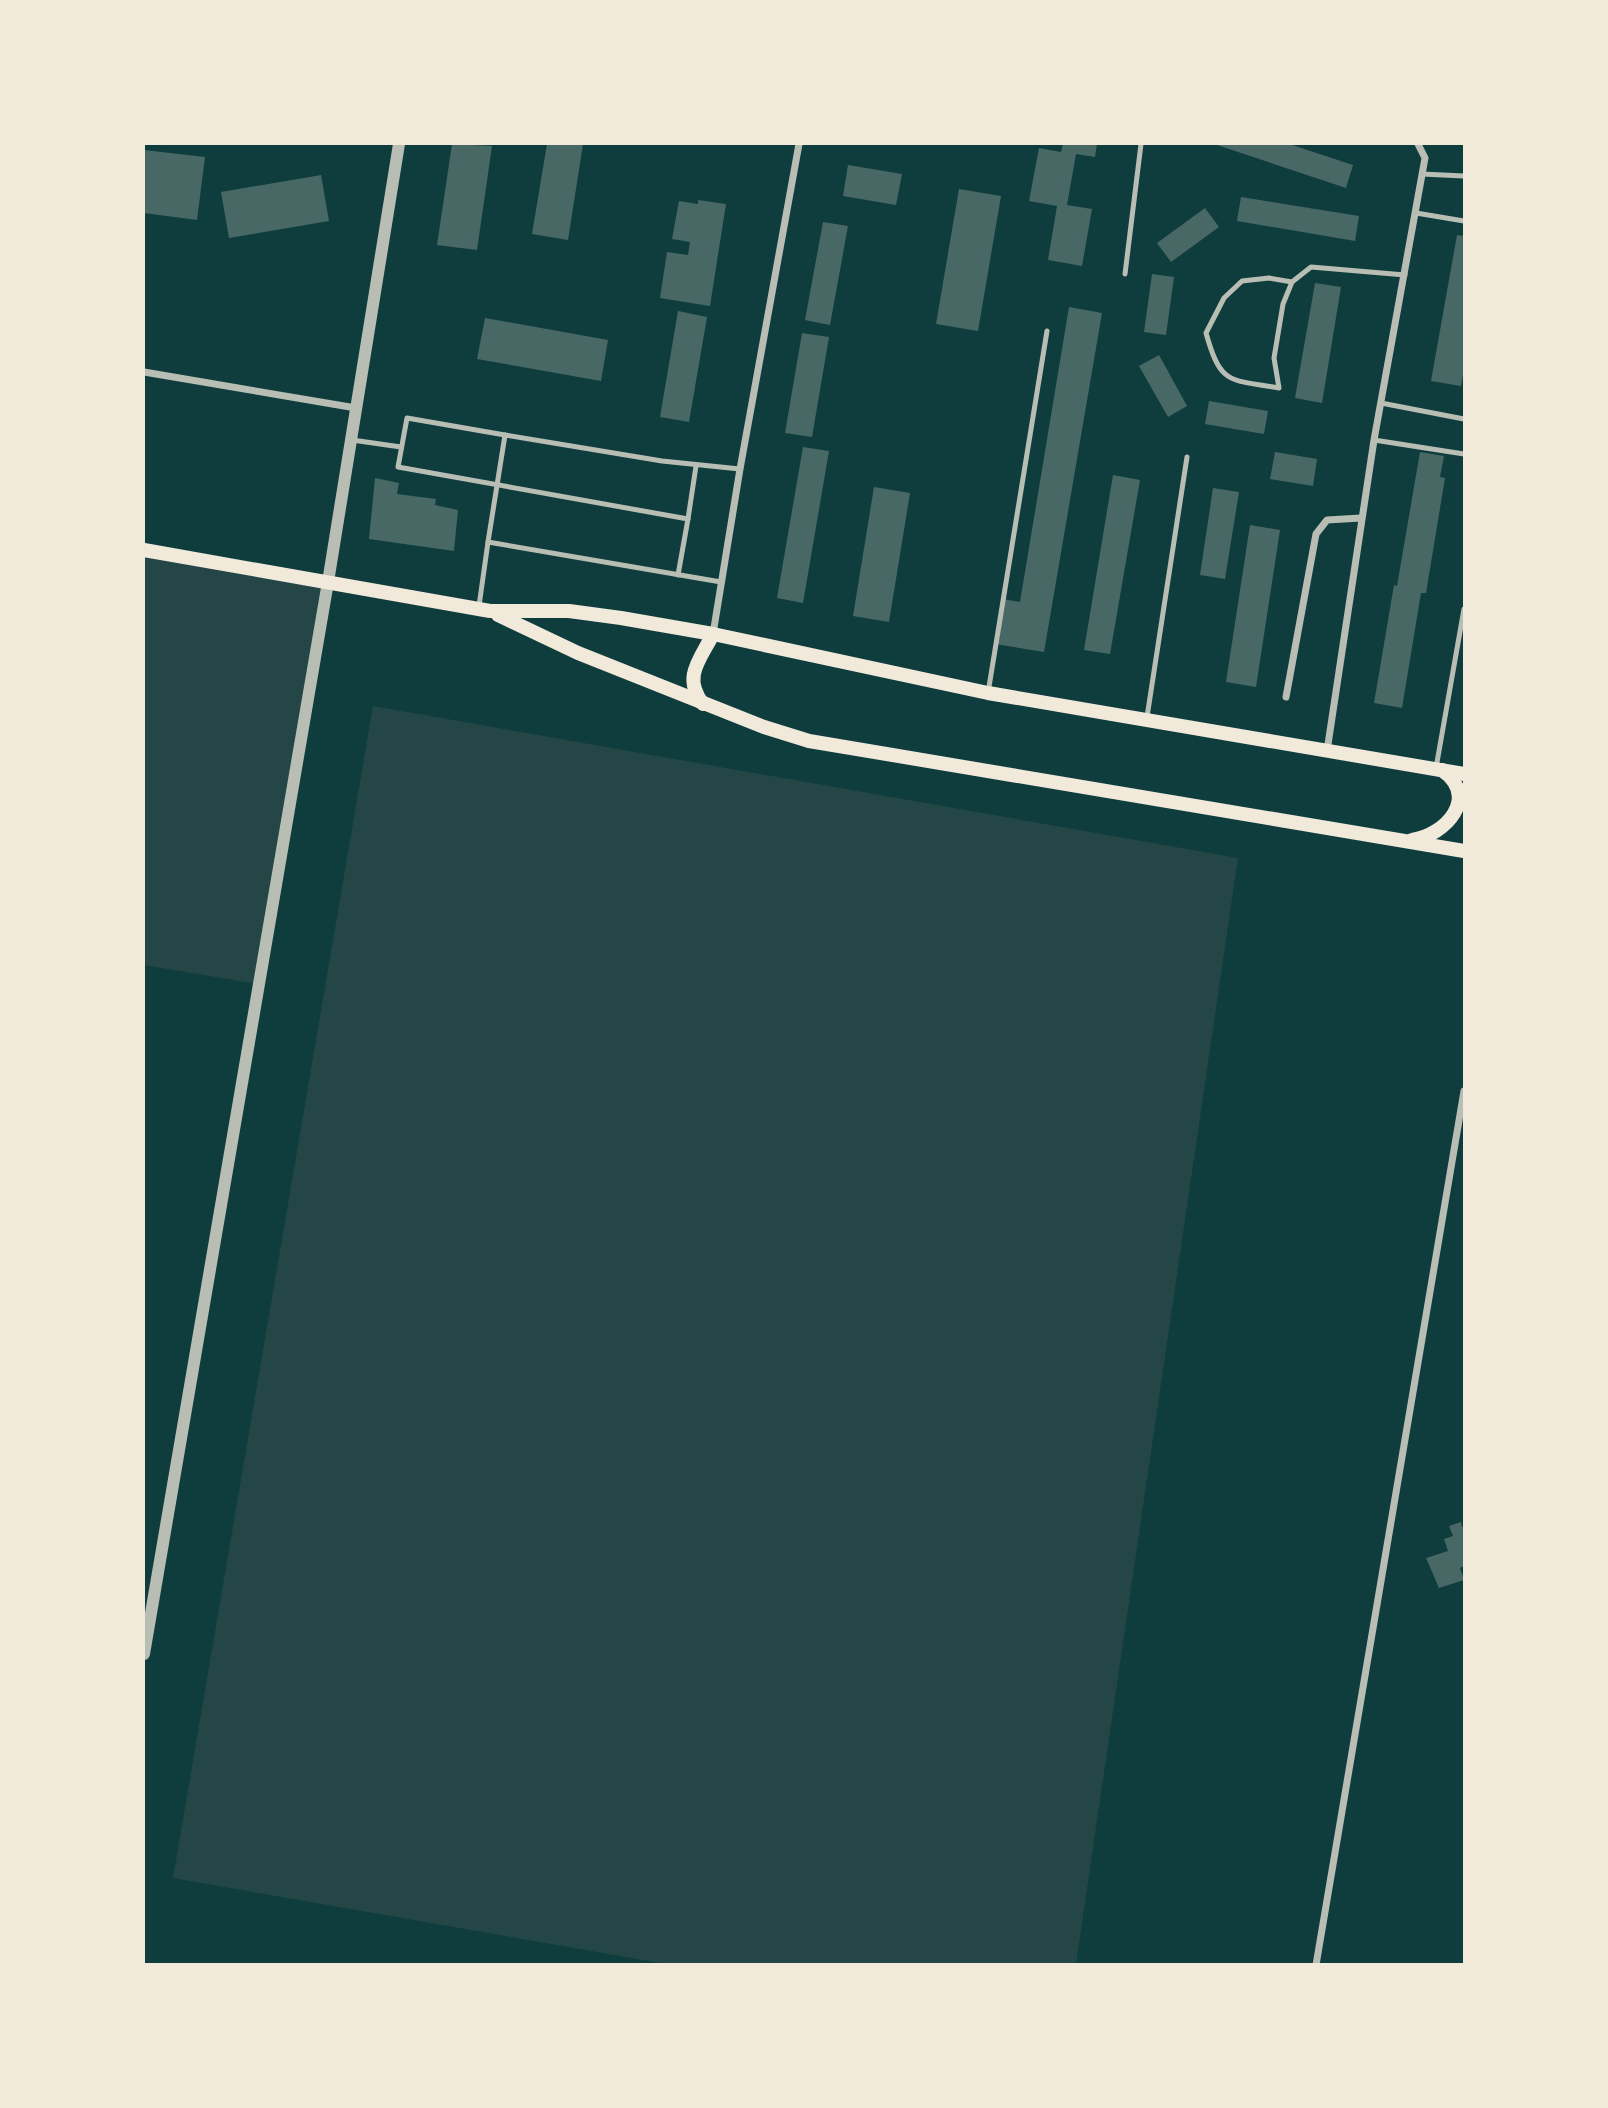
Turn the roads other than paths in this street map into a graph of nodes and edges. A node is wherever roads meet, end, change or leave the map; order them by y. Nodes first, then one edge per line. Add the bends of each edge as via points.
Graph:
1 (399, 144) edge
2 (799, 144) edge
3 (1141, 144) edge
4 (1418, 144) edge
5 (1422, 174) junction
6 (1465, 176) edge
7 (1416, 213) junction
8 (1465, 221) edge
9 (1125, 274) dead end
10 (1405, 275) junction
11 (1292, 282) junction
12 (1047, 331) dead end
13 (144, 372) edge
14 (1381, 403) junction
15 (356, 408) junction
16 (1465, 419) edge
17 (505, 435) junction
18 (351, 439) junction
19 (1374, 440) junction
20 (401, 447) junction
21 (1465, 454) edge
22 (1187, 457) dead end
23 (696, 466) junction
24 (740, 469) junction
25 (497, 485) junction
26 (1362, 518) junction
27 (688, 519) junction
28 (488, 542) junction
29 (144, 550) edge
30 (678, 575) junction
31 (328, 582) junction
32 (721, 582) junction
33 (1465, 609) edge
34 (484, 610) junction
35 (713, 634) junction
36 (988, 693) junction
37 (1286, 697) dead end
38 (704, 704) junction
39 (1146, 720) junction
40 (1327, 751) junction
41 (1438, 770) junction
42 (1465, 774) edge
43 (1404, 842) junction
44 (1465, 852) edge
45 (1465, 1091) edge
46 (144, 1654) edge
47 (1317, 1965) edge

1 - 15 street
2 - 24 street
3 - 9 lane
4 - 5 street via 1425,158
5 - 6 lane
5 - 7 street
7 - 8 lane
7 - 10 street
10 - 11 lane via 1311,267
10 - 14 street
11 - 11 lane via 1283,304 1274,358 1279,388 1230,379 1219,369 1206,332 1224,298 1242,281 1269,278
12 - 36 lane
13 - 15 street
14 - 16 lane
14 - 19 street
15 - 18 street
17 - 20 lane via 407,418
17 - 23 lane
17 - 25 lane
18 - 20 lane
18 - 31 street
19 - 21 lane
19 - 26 street
20 - 25 lane via 398,467
22 - 39 lane
23 - 24 lane
23 - 27 lane
24 - 32 street
25 - 27 lane
25 - 28 lane
26 - 37 street via 1327,520 1316,534
26 - 40 street
27 - 30 lane
28 - 30 lane
28 - 34 lane
29 - 31 main road
30 - 32 lane
31 - 34 main road
31 - 46 street
32 - 35 street
33 - 41 lane
34 - 35 main road via 588,612
34 - 38 main road
35 - 36 main road
35 - 38 main road via 693,675 694,690
36 - 39 main road
38 - 43 main road via 809,741
39 - 40 main road
40 - 41 main road
41 - 42 main road
41 - 43 main road via 1451,778 1459,794 1452,818 1428,836
43 - 44 main road
45 - 47 street

